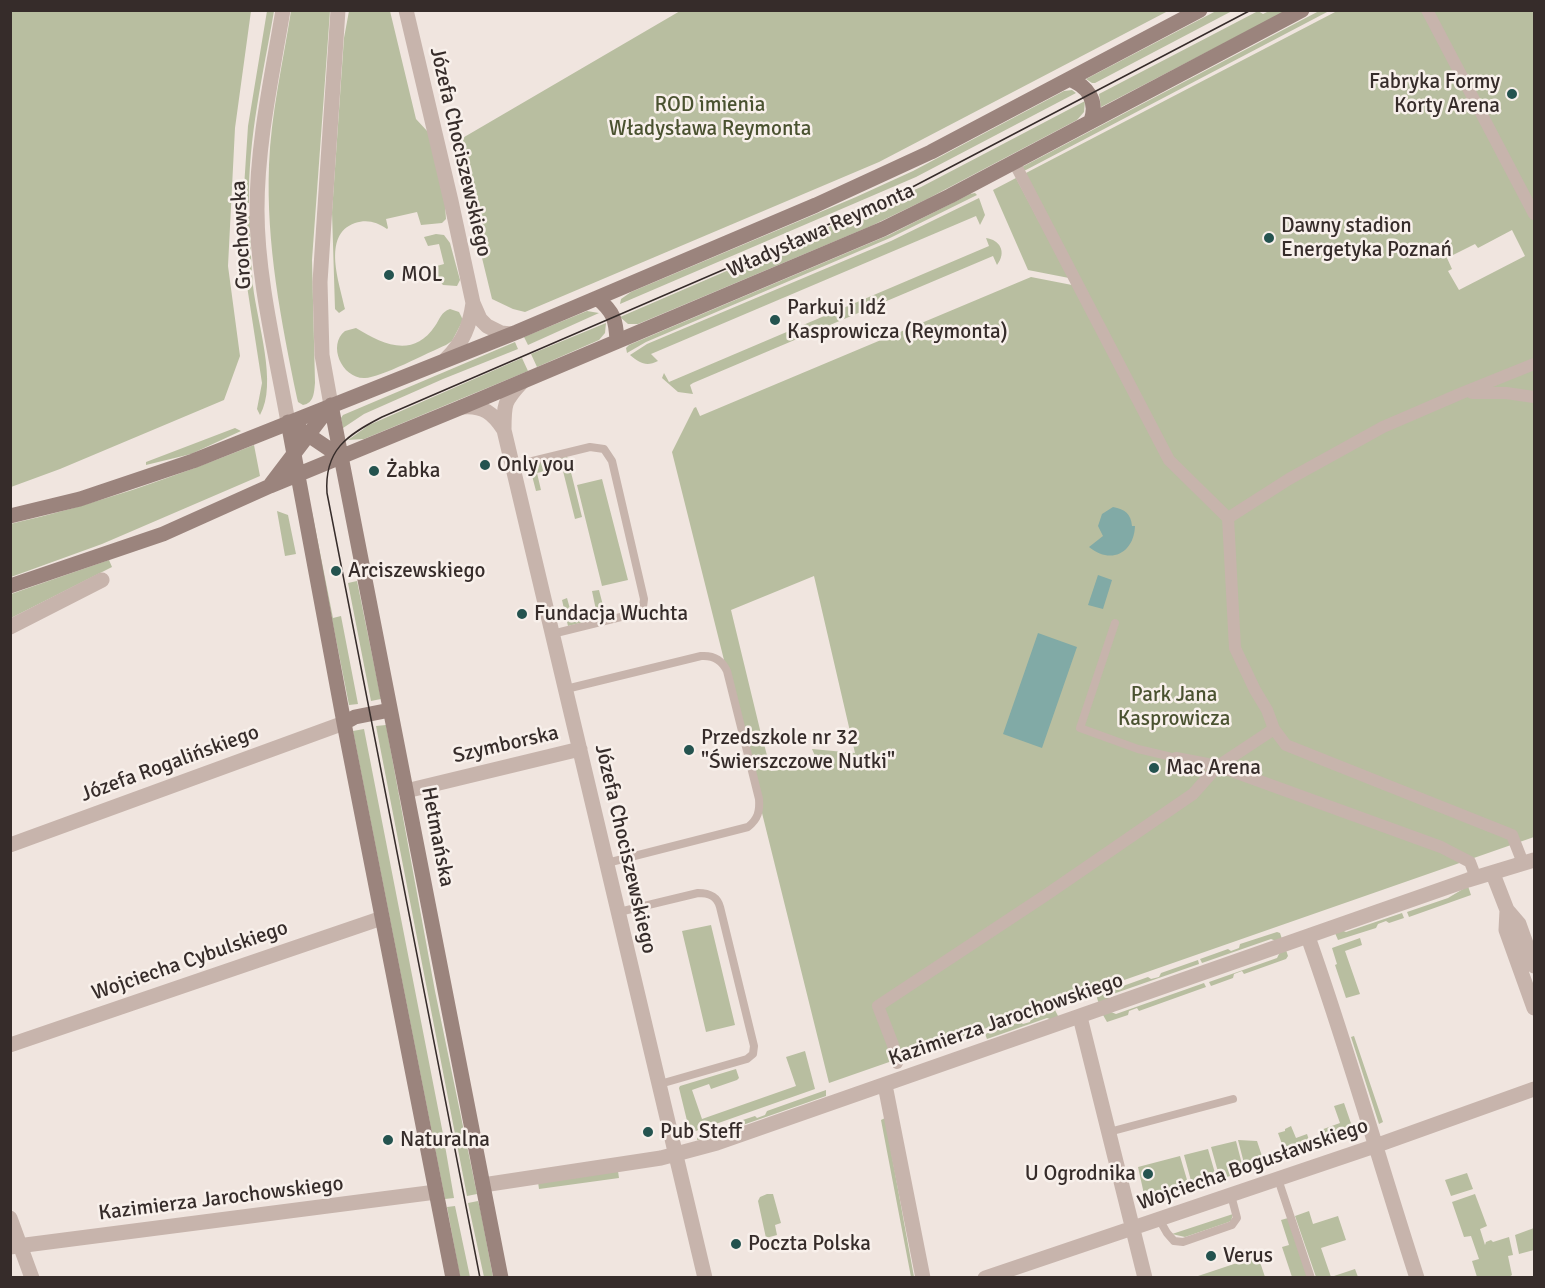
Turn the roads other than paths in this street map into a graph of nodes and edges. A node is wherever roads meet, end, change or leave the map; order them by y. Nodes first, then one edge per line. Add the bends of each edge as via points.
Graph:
1 (283, 10) edge
2 (338, 10) edge
3 (406, 10) edge
4 (1200, 10) edge
5 (1302, 10) edge
6 (1427, 10) edge
7 (1069, 79) junction
8 (1091, 121) junction
9 (1014, 162) junction
10 (1534, 214) edge
11 (597, 298) junction
12 (473, 303) junction
13 (511, 334) junction
14 (617, 341) junction
15 (446, 359) junction
16 (1534, 364) edge
17 (522, 382) junction
18 (1462, 393) junction
19 (1534, 397) edge
20 (331, 405) junction
21 (462, 407) junction
22 (288, 422) junction
23 (504, 430) junction
24 (308, 436) junction
25 (294, 455) junction
26 (341, 457) junction
27 (512, 466) junction
28 (297, 475) junction
29 (270, 486) junction
30 (10, 516) edge
31 (1228, 518) junction
32 (102, 580) dead end
33 (10, 586) edge
34 (1115, 623) dead end
35 (10, 627) edge
36 (552, 634) junction
37 (566, 689) junction
38 (390, 710) junction
39 (344, 723) junction
40 (1274, 729) junction
41 (580, 749) junction
42 (1176, 758) joint
43 (1218, 766) junction
44 (406, 791) junction
45 (10, 845) edge
46 (1529, 862) edge
47 (607, 863) junction
48 (1493, 874) junction
49 (1476, 878) junction
50 (1507, 910) junction
51 (619, 912) junction
52 (382, 918) junction
53 (1308, 937) junction
54 (1534, 966) edge
55 (1534, 1008) edge
56 (1080, 1017) junction
57 (10, 1045) edge
58 (897, 1063) dead end
59 (660, 1084) junction
60 (885, 1085) junction
61 (1534, 1089) edge
62 (1233, 1099) dead end
63 (1109, 1132) junction
64 (1375, 1146) junction
65 (677, 1154) junction
66 (1278, 1179) junction
67 (483, 1185) junction
68 (436, 1192) junction
69 (1231, 1195) junction
70 (10, 1218) edge
71 (1159, 1219) junction
72 (1133, 1228) junction
73 (16, 1246) edge
74 (32, 1278) edge
75 (453, 1278) edge
76 (501, 1278) edge
77 (705, 1278) edge
78 (923, 1278) edge
79 (985, 1278) edge
80 (1145, 1278) edge
81 (1311, 1278) edge
82 (1417, 1278) edge

1 - 22 street, Grochowska via 263,133 257,209 264,281
2 - 20 street via 320,282 322,355
3 - 12 street, Józefa Chociszewskiego
4 - 7 main road, Władysława Reymonta
5 - 8 main road, Władysława Reymonta
6 - 10 street
7 - 8 main road via 1082,85 1090,95 1094,108
7 - 11 main road, Władysława Reymonta via 884,175
8 - 9 main road, Władysława Reymonta
9 - 14 main road, Władysława Reymonta via 883,229
9 - 31 street via 1169,460
11 - 13 main road, Władysława Reymonta
11 - 14 main road via 609,308 616,322
12 - 13 street, Józefa Chociszewskiego via 487,326
12 - 15 street, Józefa Chociszewskiego via 467,331
13 - 15 main road, Władysława Reymonta
14 - 17 main road, Władysława Reymonta
15 - 20 main road, Władysława Reymonta
16 - 18 street
17 - 21 main road, Władysława Reymonta
17 - 23 street, Józefa Chociszewskiego via 505,405
18 - 19 street
18 - 31 street via 1383,427
20 - 22 main road, Władysława Reymonta
20 - 24 main road
20 - 26 main road, Hetmańska
21 - 23 street via 481,407
21 - 26 main road, Władysława Reymonta
22 - 24 main road
22 - 25 main road
22 - 30 main road, Władysława Reymonta via 133,483
23 - 27 street, Józefa Chociszewskiego
24 - 25 main road
24 - 26 main road
25 - 28 main road
25 - 29 main road
26 - 28 main road, Władysława Reymonta
26 - 38 main road, Hetmańska
27 - 36 street, Józefa Chociszewskiego
27 - 36 lane via 590,447 604,449 612,461 643,607 637,613
28 - 29 main road, Władysława Reymonta
28 - 39 main road
29 - 33 main road, Władysława Reymonta via 163,534
31 - 40 street via 1235,648
32 - 35 street
34 - 42 lane via 1080,728
36 - 37 street, Józefa Chociszewskiego
37 - 41 street, Józefa Chociszewskiego
37 - 47 lane via 701,656 720,660 727,671 759,799 758,814 748,827
38 - 39 main road
38 - 44 main road, Hetmańska
39 - 45 street, Józefa Rogalińskiego
39 - 52 main road
40 - 43 street
40 - 46 street via 1286,745 1512,835
41 - 44 street, Szymborska
41 - 47 street, Józefa Chociszewskiego
42 - 43 street
43 - 49 street via 1441,848 1470,862
43 - 58 street via 1193,794 878,1006
44 - 67 main road, Hetmańska
46 - 48 street, Kazimierza Jarochowskiego
47 - 51 street, Józefa Chociszewskiego
48 - 49 street, Kazimierza Jarochowskiego
48 - 50 street
49 - 53 street, Kazimierza Jarochowskiego
50 - 54 street via 1520,924
50 - 55 street via 1506,930
51 - 59 street, Józefa Chociszewskiego
51 - 59 lane via 698,892 716,898 754,1046 747,1059
52 - 57 street, Wojciecha Cybulskiego
52 - 68 main road
53 - 56 street, Kazimierza Jarochowskiego
53 - 64 street
56 - 60 street, Kazimierza Jarochowskiego
56 - 63 street
59 - 65 street, Józefa Chociszewskiego
60 - 65 street, Kazimierza Jarochowskiego
60 - 78 street
61 - 64 street, Wojciecha Bogusławskiego
62 - 63 lane
63 - 72 street
64 - 66 street, Wojciecha Bogusławskiego
64 - 82 street
65 - 67 street, Kazimierza Jarochowskiego
65 - 77 street, Józefa Chociszewskiego
66 - 69 street, Wojciecha Bogusławskiego
66 - 81 lane
67 - 76 main road, Hetmańska
68 - 73 street, Kazimierza Jarochowskiego
68 - 75 main road
69 - 71 street, Wojciecha Bogusławskiego
69 - 71 lane via 1237,1218 1232,1225 1183,1242 1174,1241
70 - 73 street
71 - 72 street, Wojciecha Bogusławskiego
72 - 79 street, Wojciecha Bogusławskiego
72 - 80 street
73 - 74 street

